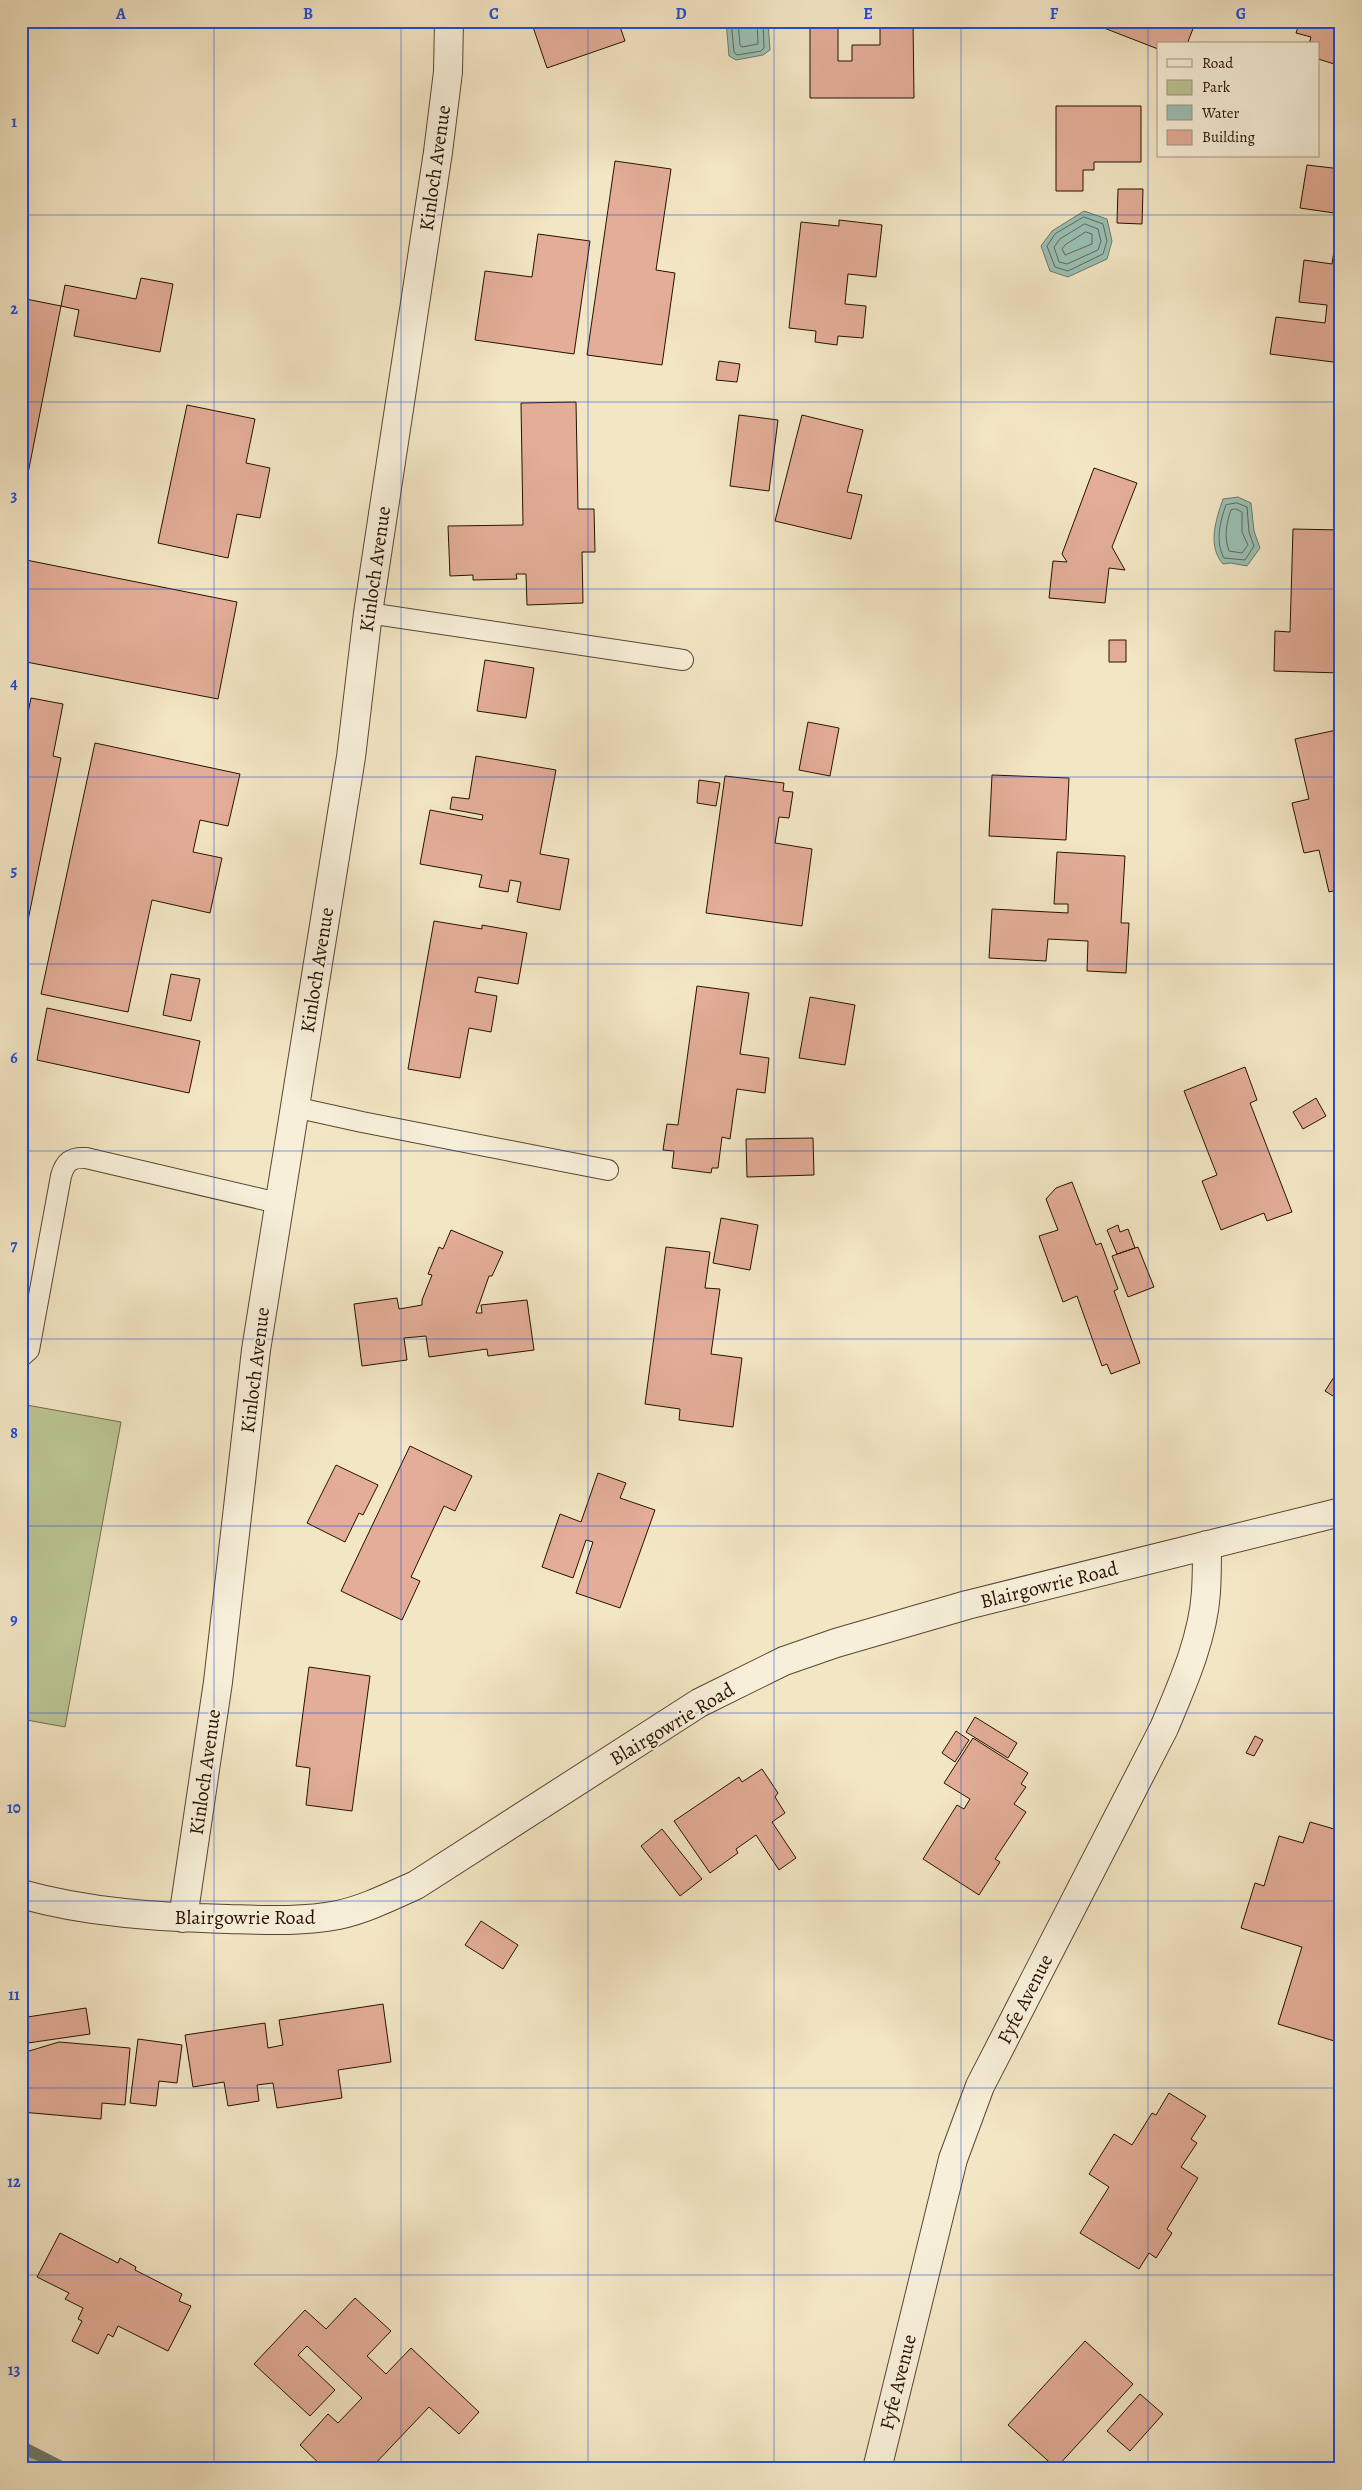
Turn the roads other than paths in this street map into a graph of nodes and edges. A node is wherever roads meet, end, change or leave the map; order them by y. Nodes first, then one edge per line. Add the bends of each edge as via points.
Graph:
1 (449, 21) edge
2 (368, 612) junction
3 (682, 660) dead end
4 (294, 1107) junction
5 (608, 1170) dead end
6 (278, 1203) junction
7 (21, 1357) edge
8 (1341, 1512) edge
9 (1207, 1546) junction
10 (21, 1894) edge
11 (183, 1918) junction
12 (877, 2469) edge

1 - 2 street, Kinloch Avenue via 448,72 439,143
2 - 3 lane
2 - 4 street, Kinloch Avenue via 351,757
4 - 5 lane
4 - 6 street, Kinloch Avenue
6 - 7 lane via 86,1158 69,1160 61,1176 29,1350
6 - 11 street, Kinloch Avenue via 256,1350 218,1682
8 - 9 street, Blairgowrie Road
9 - 11 street, Blairgowrie Road via 903,1622 784,1661 699,1703 416,1885 374,1904 311,1919
9 - 12 street, Fyfe Avenue via 1206,1593 1186,1676 1164,1728 980,2086 953,2160
10 - 11 street, Blairgowrie Road via 86,1908

